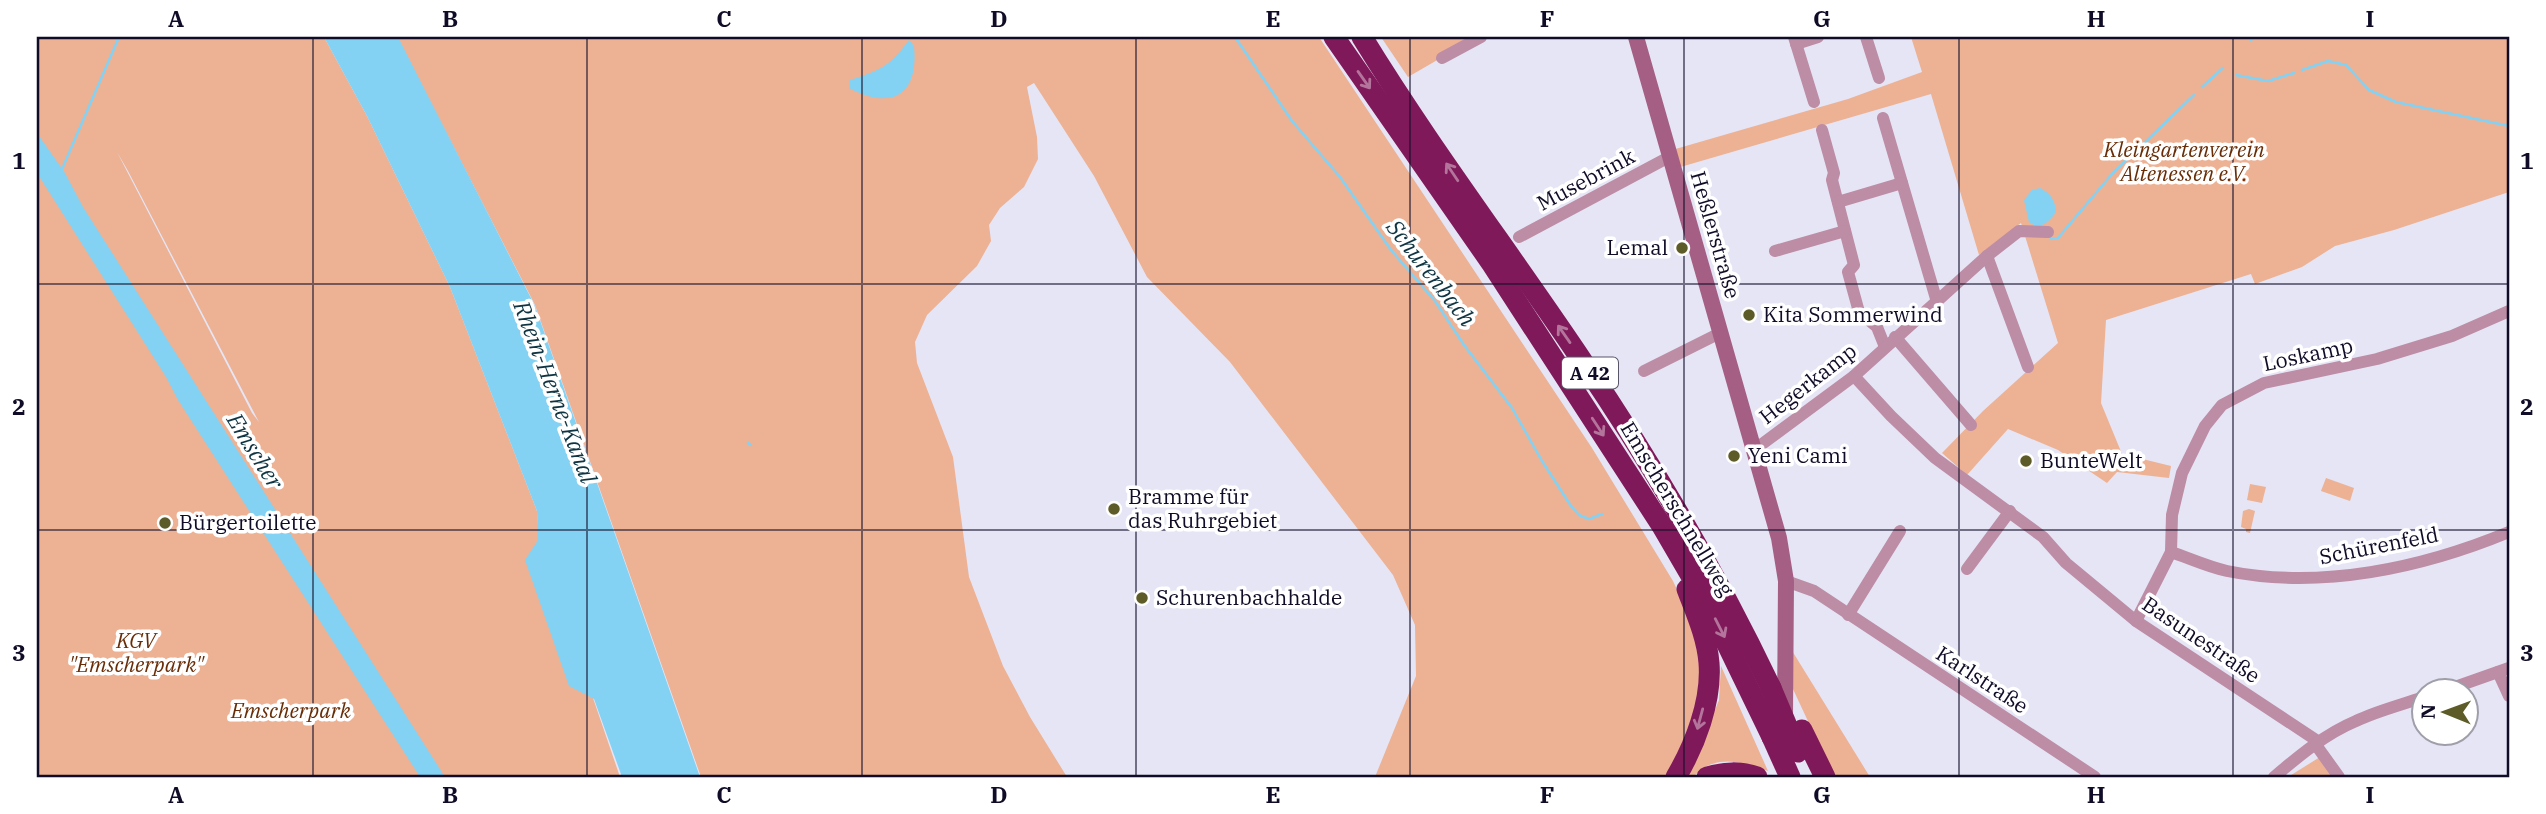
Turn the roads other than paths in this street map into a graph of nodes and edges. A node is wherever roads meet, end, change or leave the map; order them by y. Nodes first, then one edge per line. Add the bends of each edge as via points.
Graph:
1 (1334, 37) edge
2 (1362, 37) edge
3 (1481, 37) edge
4 (1636, 37) edge
5 (1818, 37) edge
6 (1866, 37) edge
7 (1795, 40) edge
8 (1442, 58) dead end
9 (1879, 78) dead end
10 (1814, 102) dead end
11 (1883, 118) dead end
12 (1822, 130) dead end
13 (1671, 156) junction
14 (1902, 183) junction
15 (1838, 202) junction
16 (1845, 231) junction
17 (2048, 232) dead end
18 (1519, 237) dead end
19 (1775, 251) dead end
20 (1987, 256) junction
21 (1937, 302) junction
22 (2509, 311) edge
23 (1720, 333) junction
24 (1895, 337) junction
25 (1885, 347) junction
26 (2028, 367) dead end
27 (1644, 371) dead end
28 (1854, 376) junction
29 (1971, 425) dead end
30 (1754, 450) junction
31 (2010, 511) junction
32 (1662, 526) junction
33 (1900, 531) dead end
34 (2509, 532) edge
35 (2171, 552) junction
36 (1967, 569) dead end
37 (1786, 581) junction
38 (1848, 615) junction
39 (2136, 621) junction
40 (2504, 670) edge
41 (2480, 678) edge
42 (1772, 680) junction
43 (2509, 696) edge
44 (2410, 702) edge
45 (2317, 743) junction
46 (1675, 777) edge
47 (1707, 777) edge
48 (1757, 777) edge
49 (1788, 777) edge
50 (1808, 777) edge
51 (1825, 777) edge
52 (2095, 777) edge
53 (2274, 777) edge
54 (2339, 777) edge

1 -> 32 highway, Emscherschnellweg / A 42 via 1492,264
42 -> 2 highway, Emscherschnellweg / A 42 via 1712,571 1584,363
3 - 8 street
4 - 13 street, Heßlerstraße
5 - 7 street
6 - 9 street
7 - 10 street
11 - 14 street
12 - 15 street, Hegerkamp
13 - 18 street, Musebrink
13 - 23 street, Heßlerstraße
14 - 15 street
14 - 21 street
15 - 16 street, Hegerkamp
16 - 19 street
16 - 25 street, Hegerkamp via 1854,265 1848,272 1859,312 1877,327
17 - 20 street, Hegerkamp via 2019,231
20 - 21 street, Hegerkamp
20 - 26 street
21 - 24 street, Hegerkamp
22 - 35 street, Loskamp via 2452,336 2376,359 2264,383 2222,405 2205,426 2182,472 2172,515
23 - 27 street
23 - 30 street, Heßlerstraße
24 - 25 street, Hegerkamp
24 - 29 street
25 - 28 street, Hegerkamp
28 - 30 street, Hegerkamp
28 - 31 street via 1935,458
30 - 37 street, Heßlerstraße via 1773,509
31 - 36 street
31 - 39 street, Basunestraße
32 -> 46 highway via 1706,640 1709,665 1698,729
32 -> 49 highway, Emscherschnellweg / A 42, bridge via 1714,616
33 - 38 street
34 - 35 street, Schürenfeld via 2415,563 2319,578 2224,570
35 - 39 street, Loskamp
37 - 38 street, Karlstraße via 1814,592
37 - 49 street, Heßlerstraße
38 - 52 street, Karlstraße
39 - 45 street, Basunestraße
40 - 41 street
40 - 43 street
42 - 50 highway, Emscherschnellweg / A 42, bridge
42 - 51 highway
44 - 45 street via 2356,720
45 - 53 street
45 - 54 street, Basunestraße
47 - 48 highway via 1725,772

